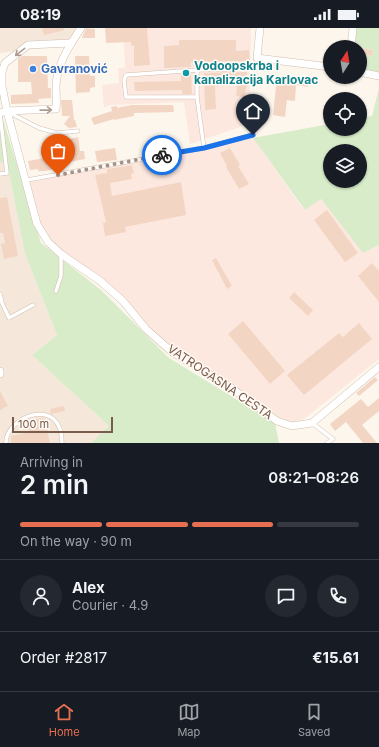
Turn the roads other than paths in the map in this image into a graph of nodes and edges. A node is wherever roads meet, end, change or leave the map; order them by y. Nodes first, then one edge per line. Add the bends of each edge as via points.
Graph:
1 (81, 28) edge
2 (260, 28) edge
3 (354, 28) edge
4 (352, 40) edge
5 (70, 43) junction
6 (323, 66) edge
7 (234, 68) dead end
8 (197, 70) junction
9 (1, 73) edge
10 (367, 73) edge
11 (379, 76) edge
12 (197, 97) junction
13 (2, 113) edge
14 (78, 131) dead end
15 (253, 135) dead end
16 (204, 148) junction
17 (0, 174) edge
18 (27, 180) junction
19 (61, 254) junction
20 (56, 291) dead end
21 (0, 294) edge
22 (34, 304) dead end
23 (379, 367) edge
24 (312, 423) junction
25 (6, 443) edge
26 (62, 443) edge
27 (327, 443) edge

1 - 5 street
2 - 6 street via 257,58
3 - 4 street
5 -> 9 street via 28,45 5,63
13 -> 5 street via 56,109 59,65
7 - 8 lane
8 - 12 lane
8 - 12 lane via 126,74 124,80 126,97
9 - 13 street, VATROGASNA CESTA
10 - 11 street
12 - 16 lane
13 - 14 lane via 57,133
13 - 17 lane via 7,173
13 - 18 street, VATROGASNA CESTA
15 - 16 lane
16 - 18 lane
18 - 19 street, VATROGASNA CESTA via 38,224 48,242
19 - 20 lane via 61,276
19 - 24 street, VATROGASNA CESTA via 99,280 123,301 146,329 172,352 230,387 277,421 292,426
21 - 22 lane via 9,318
23 - 24 street
24 - 27 lane via 333,439
25 - 26 lane via 6,435 11,429 27,417 41,413 57,423 61,430

